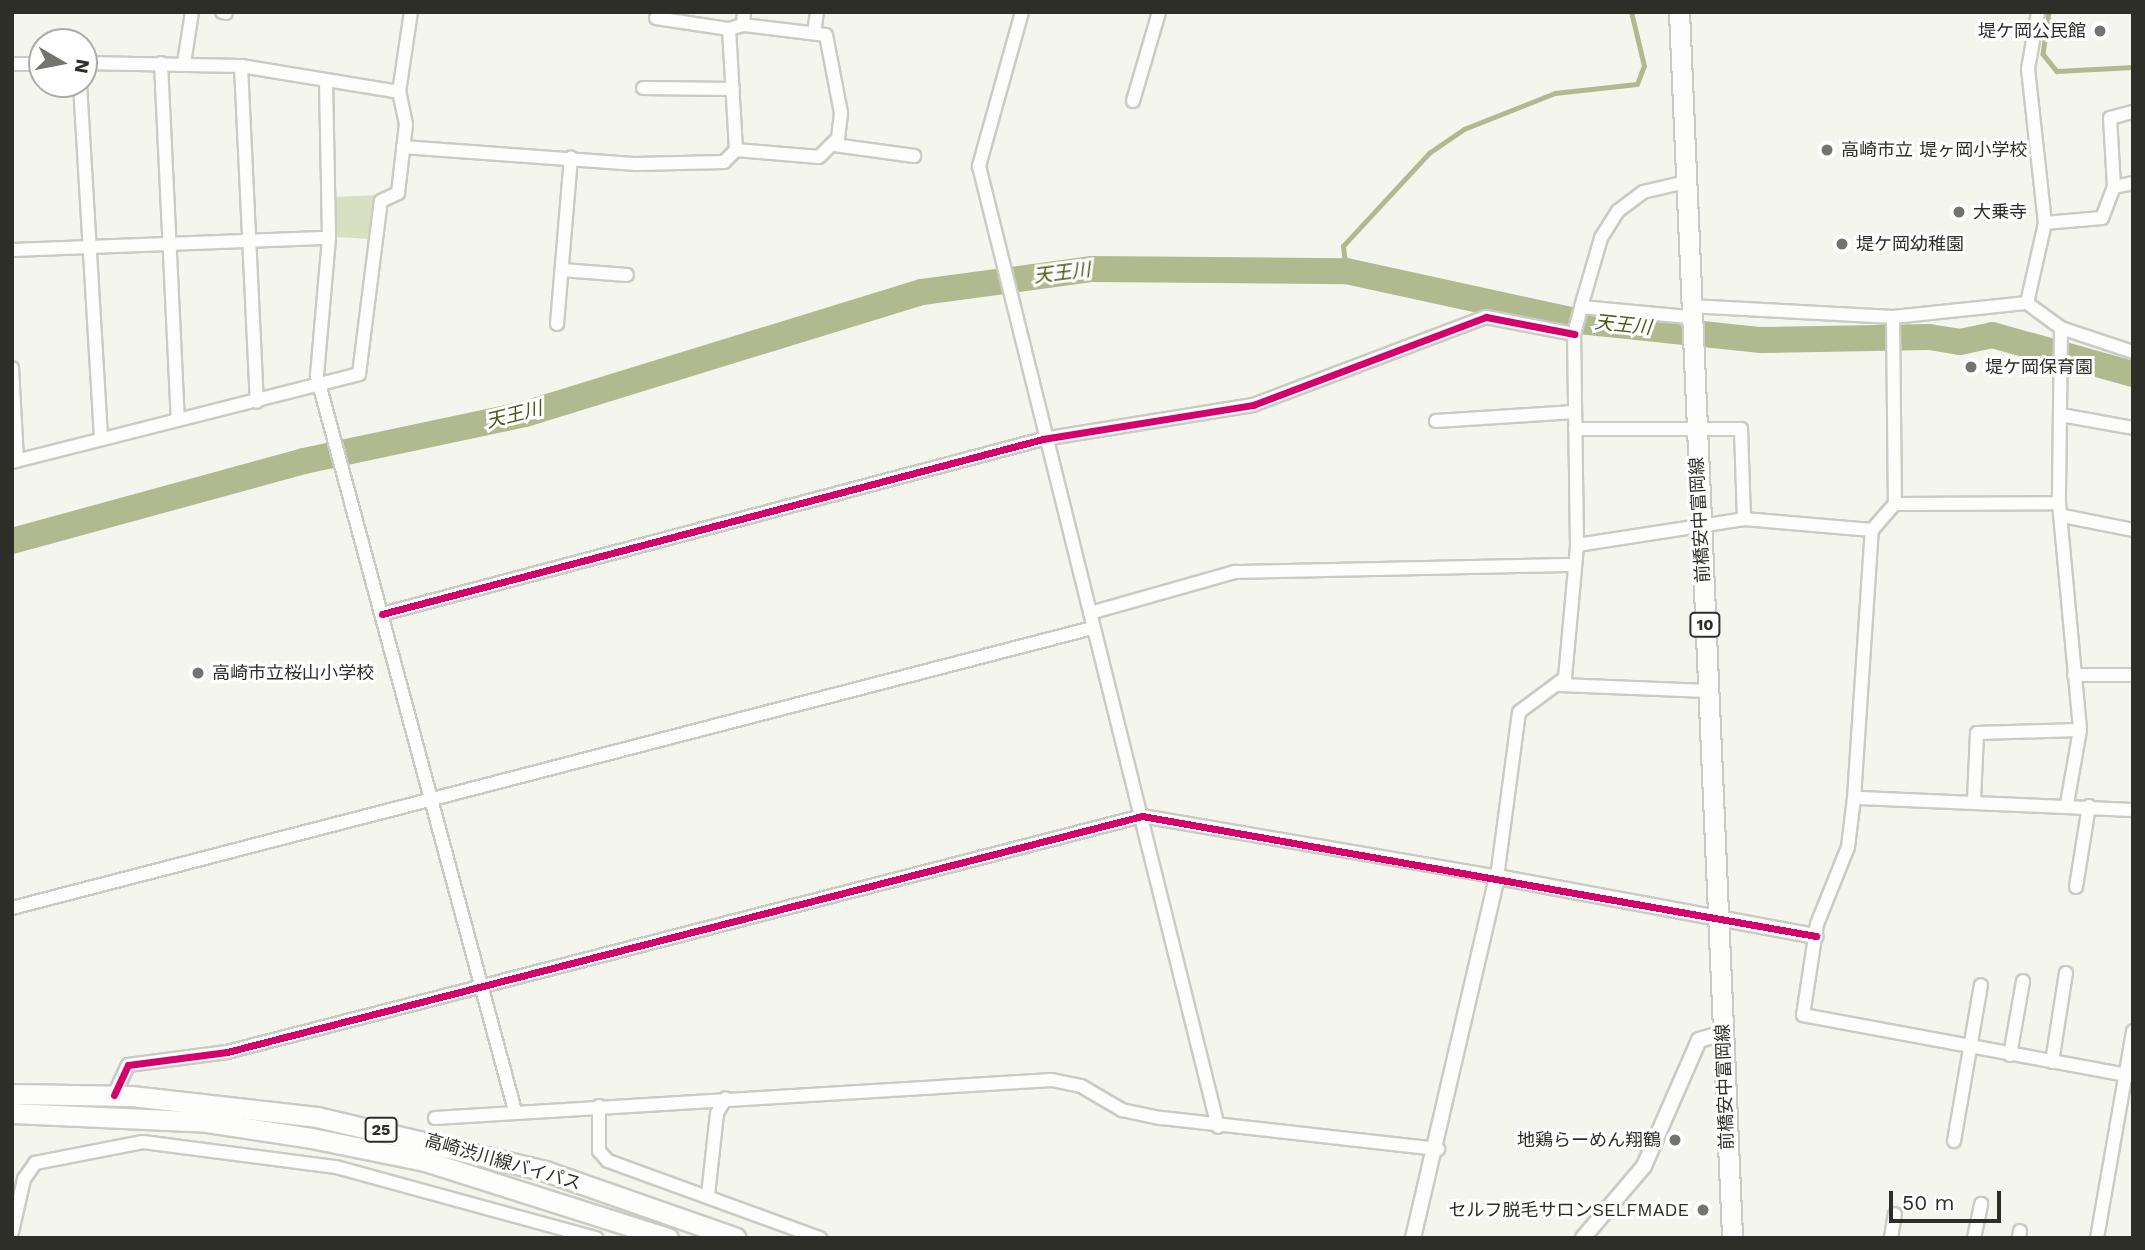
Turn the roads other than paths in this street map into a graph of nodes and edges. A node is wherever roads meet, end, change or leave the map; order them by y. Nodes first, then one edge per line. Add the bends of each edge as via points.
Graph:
1 (192, 12) edge
2 (411, 12) edge
3 (817, 12) edge
4 (1022, 12) edge
5 (1159, 12) edge
6 (1679, 12) edge
7 (2038, 12) edge
8 (656, 18) dead end
9 (743, 19) edge
10 (729, 29) junction
11 (814, 33) junction
12 (98, 63) edge
13 (161, 63) junction
14 (184, 63) junction
15 (242, 66) junction
16 (326, 79) junction
17 (643, 88) dead end
18 (733, 89) junction
19 (399, 92) junction
20 (81, 98) edge
21 (1133, 101) dead end
22 (2133, 112) edge
23 (834, 145) junction
24 (403, 147) junction
25 (736, 150) junction
26 (914, 156) dead end
27 (571, 158) junction
28 (1686, 182) junction
29 (2133, 183) edge
30 (2114, 187) junction
31 (2045, 223) junction
32 (329, 238) junction
33 (249, 240) junction
34 (169, 243) junction
35 (87, 247) junction
36 (12, 250) edge
37 (562, 270) junction
38 (627, 275) dead end
39 (2027, 303) junction
40 (1581, 307) junction
41 (1689, 312) junction
42 (1893, 317) junction
43 (557, 324) dead end
44 (2061, 328) junction
45 (1573, 334) junction
46 (2133, 352) edge
47 (12, 368) edge
48 (321, 385) junction
49 (257, 402) junction
50 (1575, 412) junction
51 (2061, 415) junction
52 (178, 419) junction
53 (1436, 421) dead end
54 (1696, 426) junction
55 (2133, 428) edge
56 (1575, 429) junction
57 (102, 437) junction
58 (1043, 439) junction
59 (14, 461) edge
60 (1895, 504) junction
61 (2061, 509) junction
62 (1744, 519) junction
63 (1699, 521) junction
64 (1872, 530) junction
65 (2133, 530) edge
66 (1577, 545) junction
67 (1572, 565) junction
68 (1090, 613) junction
69 (382, 614) junction
70 (1092, 628) junction
71 (2074, 675) junction
72 (2133, 675) edge
73 (1560, 685) junction
74 (1708, 691) junction
75 (2080, 730) junction
76 (1854, 798) junction
77 (433, 800) junction
78 (1974, 800) junction
79 (2067, 804) junction
80 (2089, 806) junction
81 (2133, 810) edge
82 (1142, 816) junction
83 (1497, 877) junction
84 (2076, 887) dead end
85 (13, 906) edge
86 (1720, 916) junction
87 (1816, 936) junction
88 (2066, 973) dead end
89 (2023, 981) dead end
90 (1981, 985) dead end
91 (480, 986) junction
92 (2133, 1031) edge
93 (1723, 1033) junction
94 (1971, 1048) junction
95 (2010, 1055) junction
96 (2052, 1062) junction
97 (2129, 1076) edge
98 (12, 1094) edge
99 (114, 1095) junction
100 (726, 1098) junction
101 (599, 1106) junction
102 (515, 1111) junction
103 (12, 1113) edge
104 (435, 1118) dead end
105 (1218, 1127) junction
106 (1954, 1141) dead end
107 (1438, 1149) junction
108 (708, 1195) junction
109 (1981, 1203) dead end
110 (1895, 1214) dead end
111 (12, 1232) edge
112 (596, 1238) edge
113 (668, 1238) edge
114 (736, 1238) edge
115 (820, 1238) edge
116 (1413, 1238) edge
117 (1583, 1238) edge
118 (1732, 1238) edge
119 (1891, 1238) edge
120 (1974, 1238) edge
121 (2097, 1238) edge

1 - 14 street
2 - 19 street
3 - 11 street
4 - 58 street via 979,166
5 - 21 street
6 - 28 main road, 前橋安中富岡線 / 10
7 - 31 street via 2028,69
8 - 10 street
9 - 10 street
9 - 11 street
10 - 18 street
11 - 23 street via 830,42 841,92
12 - 13 street
13 - 14 street
13 - 34 street
14 - 15 street
15 - 16 street
15 - 33 street
16 - 19 street
16 - 32 street
17 - 18 street
18 - 25 street
19 - 24 street
20 - 35 street
22 - 30 street via 2110,118
23 - 25 street via 819,157
23 - 26 street
24 - 27 street
24 - 48 street via 398,193 381,201 359,374
25 - 27 street via 717,163
27 - 37 street
28 - 40 street via 1643,192 1618,211 1601,237
28 - 41 main road, 前橋安中富岡線 / 10
29 - 30 street
30 - 31 street via 2102,218
31 - 39 street
32 - 33 street
32 - 48 street via 317,376
33 - 34 street
33 - 49 street
34 - 35 street
34 - 52 street
35 - 36 street
35 - 57 street
37 - 38 street
37 - 43 street
39 - 42 street
39 - 44 street
40 - 41 street
40 - 45 street
41 - 42 street
41 - 54 main road, 前橋安中富岡線 / 10
42 - 60 street
44 - 46 street
44 - 51 street
45 - 50 street
45 - 58 street via 1486,317 1253,405
47 - 59 street
48 - 49 street
48 - 69 street
49 - 52 street
50 - 53 street
50 - 56 street
51 - 55 street
51 - 61 street
52 - 57 street
54 - 56 street
54 - 62 street via 1741,429
54 - 63 main road, 前橋安中富岡線 / 10
56 - 66 street
57 - 59 street
58 - 68 street
58 - 69 street
60 - 61 street
60 - 64 street
61 - 65 street
61 - 71 street
62 - 63 street
62 - 64 street
63 - 66 street via 1658,536
63 - 74 main road, 前橋安中富岡線 / 10
64 - 76 street
66 - 67 street
67 - 68 street via 1408,564 1373,574 1235,572
67 - 73 street via 1565,678
68 - 70 street
69 - 77 street
70 - 77 street
70 - 82 street
71 - 72 street
71 - 75 street
73 - 74 street
73 - 83 street via 1518,712
74 - 86 main road, 前橋安中富岡線 / 10
75 - 78 street via 1977,733
75 - 79 street
76 - 78 street
76 - 87 street via 1848,847
77 - 85 street
77 - 91 street
78 - 79 street
79 - 80 street
80 - 81 street
80 - 84 street
82 - 83 street
82 - 91 street
82 - 105 street
83 - 86 street
83 - 107 street
86 - 87 street
86 - 93 main road, 前橋安中富岡線 / 10
87 - 94 street via 1803,1016
88 - 96 street
89 - 95 street
90 - 94 street
91 - 99 street via 227,1052 128,1065
91 - 102 street
92 - 97 street
93 - 117 street via 1699,1040 1644,1166
93 - 118 main road, 前橋安中富岡線 / 10
94 - 95 street
94 - 106 street
95 - 96 street
96 - 97 street
97 - 121 street
98 - 99 main road, 高崎渋川線バイパス / 25
99 - 114 main road, 高崎渋川線バイパス / 25 via 230,1104 433,1140 545,1171
100 - 101 street
100 - 105 street via 1052,1080 1081,1086 1122,1110
100 - 108 street via 718,1113
101 - 102 street
101 - 108 street via 602,1156
102 - 104 street
103 - 113 main road, 高崎渋川線バイパス / 25 via 207,1122 311,1138 425,1161
105 - 107 street
107 - 116 street
108 - 115 street
109 - 120 street
110 - 119 street
111 - 112 street via 24,1179 35,1163 143,1142 336,1167

